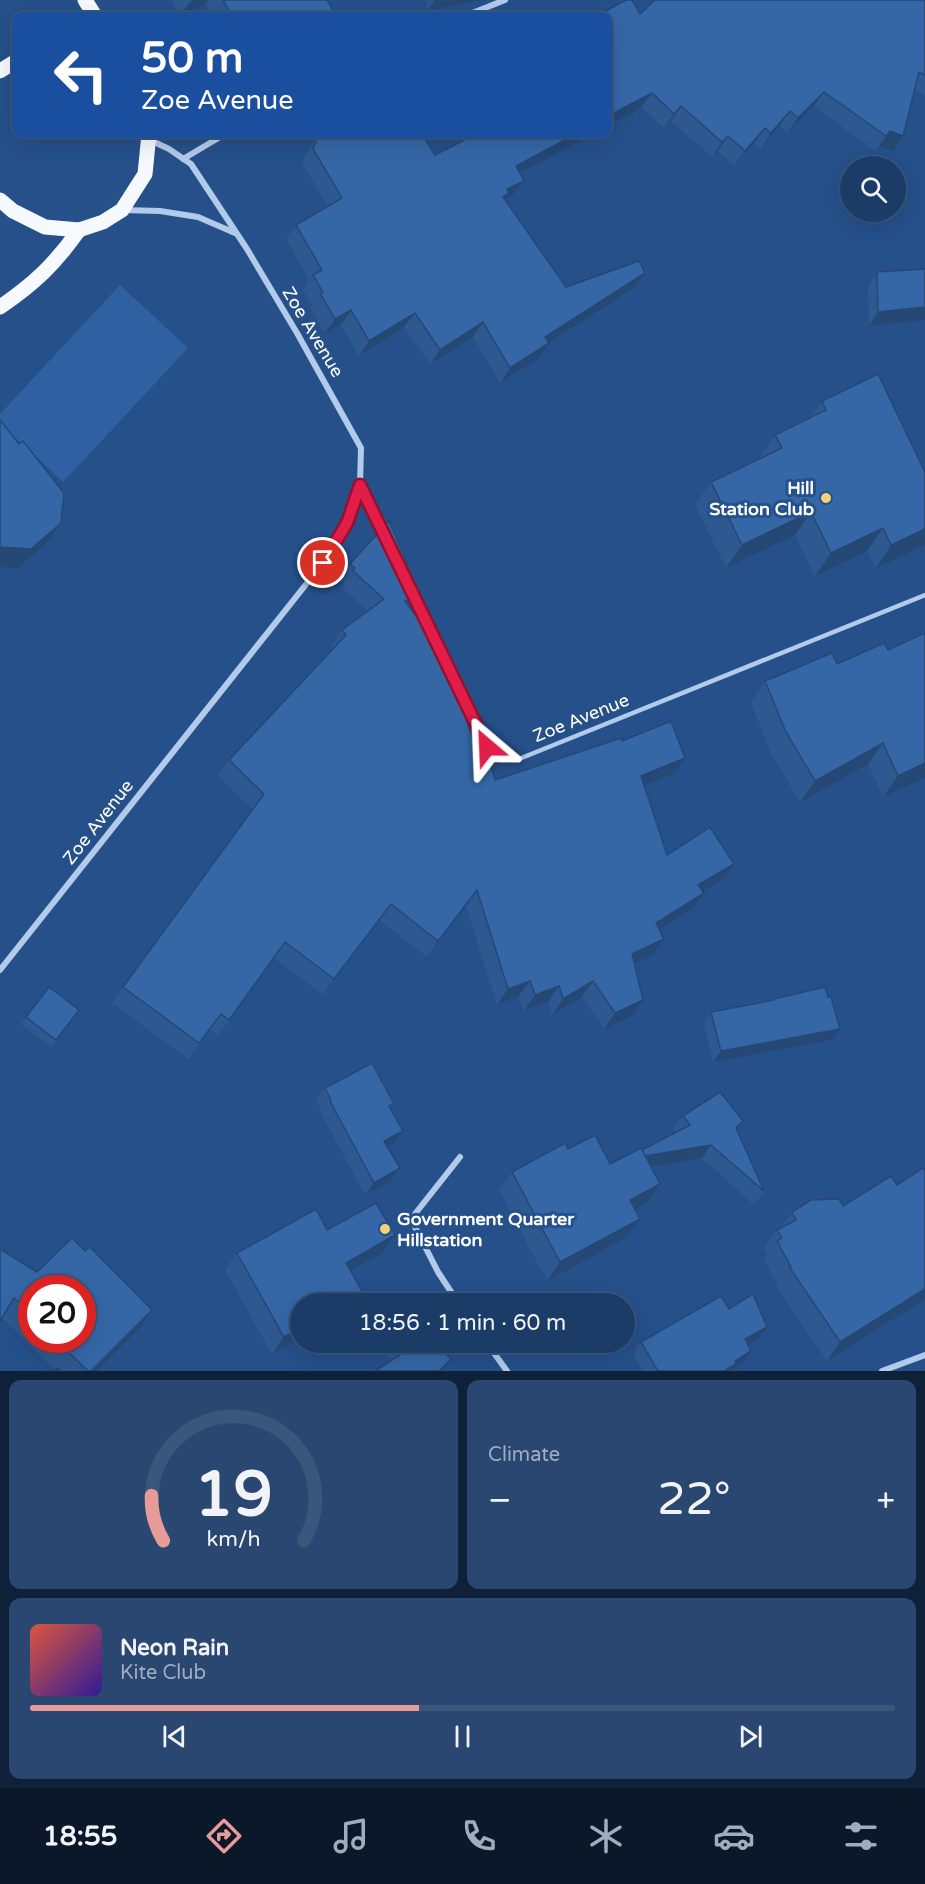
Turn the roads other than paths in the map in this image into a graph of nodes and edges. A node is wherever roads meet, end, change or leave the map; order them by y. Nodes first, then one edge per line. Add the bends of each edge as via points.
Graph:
1 (505, 0) edge
2 (475, 12) edge
3 (149, 138) edge
4 (152, 138) edge
5 (218, 138) edge
6 (183, 159) junction
7 (0, 200) edge
8 (122, 210) junction
9 (79, 230) junction
10 (235, 233) junction
11 (0, 307) edge
12 (360, 485) junction
13 (386, 537) edge
14 (411, 590) edge
15 (925, 595) edge
16 (0, 970) edge
17 (460, 1157) dead end
18 (452, 1293) edge
19 (494, 1353) edge
20 (925, 1355) edge
21 (507, 1371) edge
22 (882, 1371) edge

1 - 2 street
3 - 8 main road via 146,174
4 - 6 street, Zoe Avenue
5 - 6 street
6 - 10 street, Zoe Avenue via 191,164
7 - 9 main road via 45,227
8 - 9 main road
8 - 10 street via 198,217
9 - 11 main road via 48,270
10 - 12 street, Zoe Avenue via 361,448
12 - 13 lane, Zoe Avenue
12 - 16 street, Zoe Avenue via 347,523 323,563
14 - 15 lane, Zoe Avenue via 487,747 501,760 519,759
17 - 18 street via 411,1219
19 - 21 street
20 - 22 street

